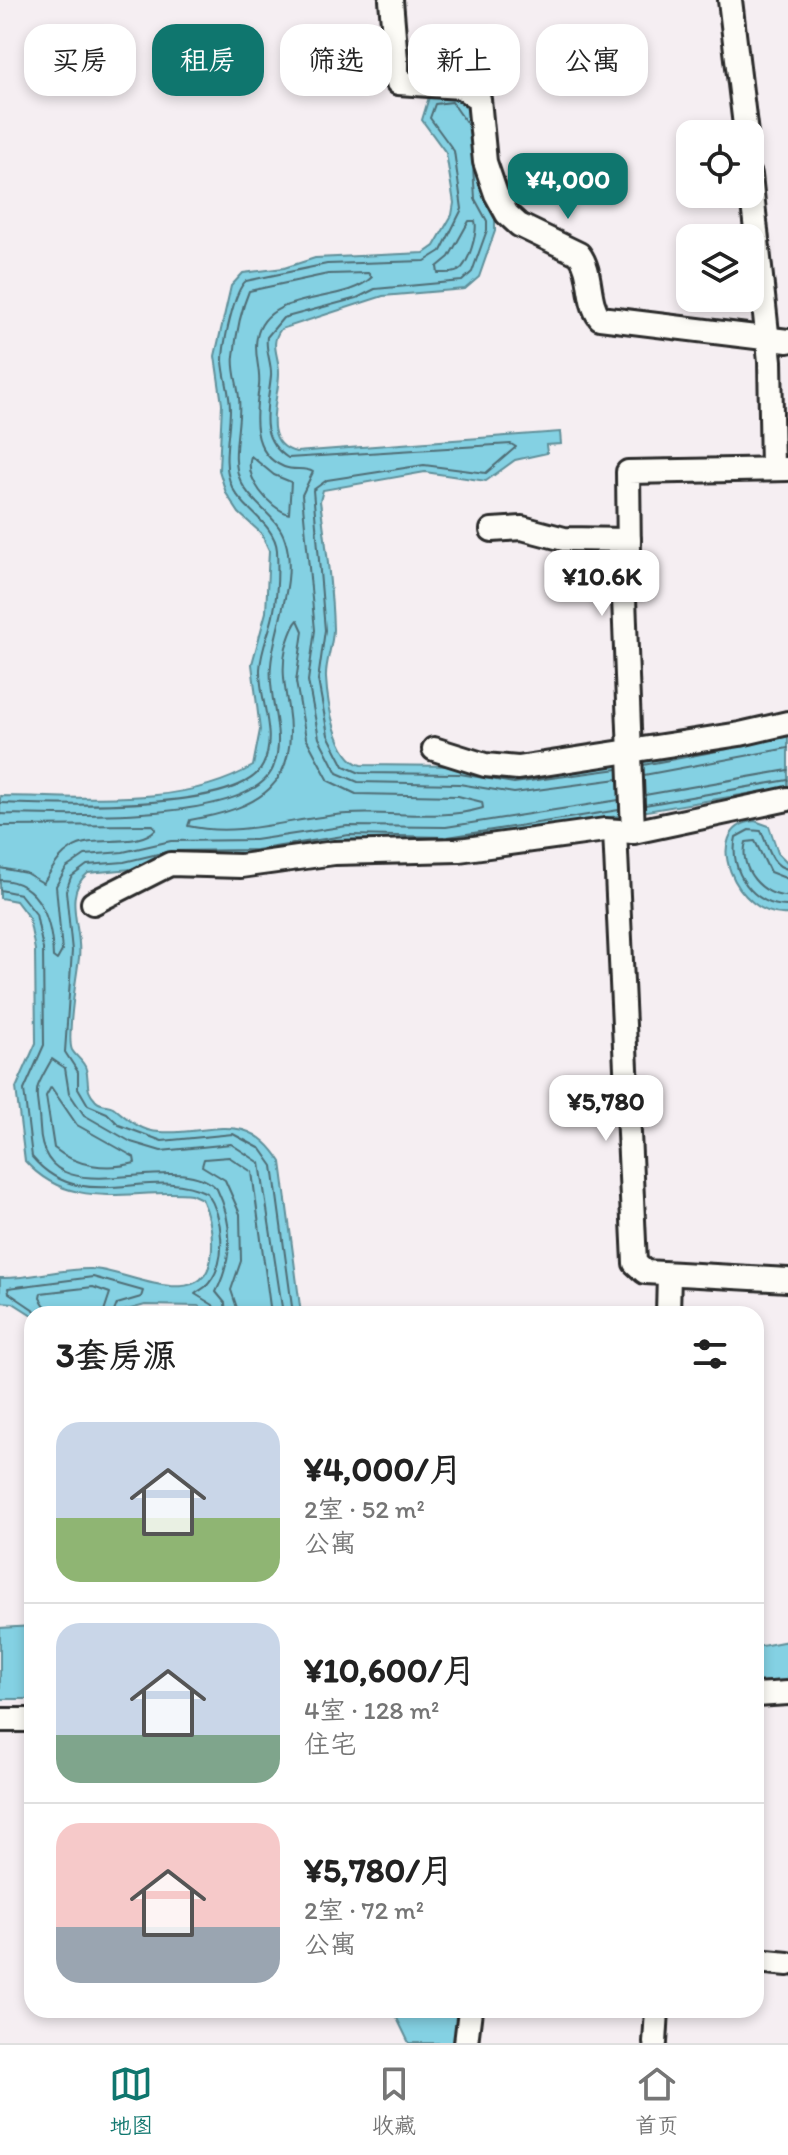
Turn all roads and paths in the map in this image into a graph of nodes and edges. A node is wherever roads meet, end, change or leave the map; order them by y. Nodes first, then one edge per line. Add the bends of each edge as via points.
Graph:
1 (391, 0) edge
2 (730, 0) edge
3 (744, 120) edge
4 (756, 208) edge
5 (778, 341) edge
6 (780, 468) edge
7 (492, 530) dead end
8 (629, 540) junction
9 (788, 723) edge
10 (434, 749) dead end
11 (630, 756) junction
12 (788, 799) edge
13 (627, 827) junction
14 (93, 903) dead end
15 (669, 1274) junction
16 (788, 1280) edge
17 (668, 1306) edge
18 (788, 1693) edge
19 (764, 1694) edge
20 (0, 1720) edge
21 (24, 1720) edge
22 (764, 1962) edge
23 (788, 1964) edge
24 (469, 2018) edge
25 (657, 2018) edge
26 (466, 2043) edge
27 (655, 2043) edge

1 - 5 street via 398,83 461,87 479,99 485,162 496,194 515,222 579,254 600,318
2 - 3 street
4 - 5 street
5 - 6 street
6 - 8 street via 628,472
7 - 8 street via 522,528 564,539
8 - 11 street via 624,598
9 - 11 street
10 - 11 street via 506,768
11 - 13 street
12 - 13 street
13 - 14 street via 459,850 334,853 241,866 170,864
13 - 15 street via 635,1263 645,1272
15 - 16 street
15 - 17 street
18 - 19 street
20 - 21 street
22 - 23 street
24 - 26 street
25 - 27 street

